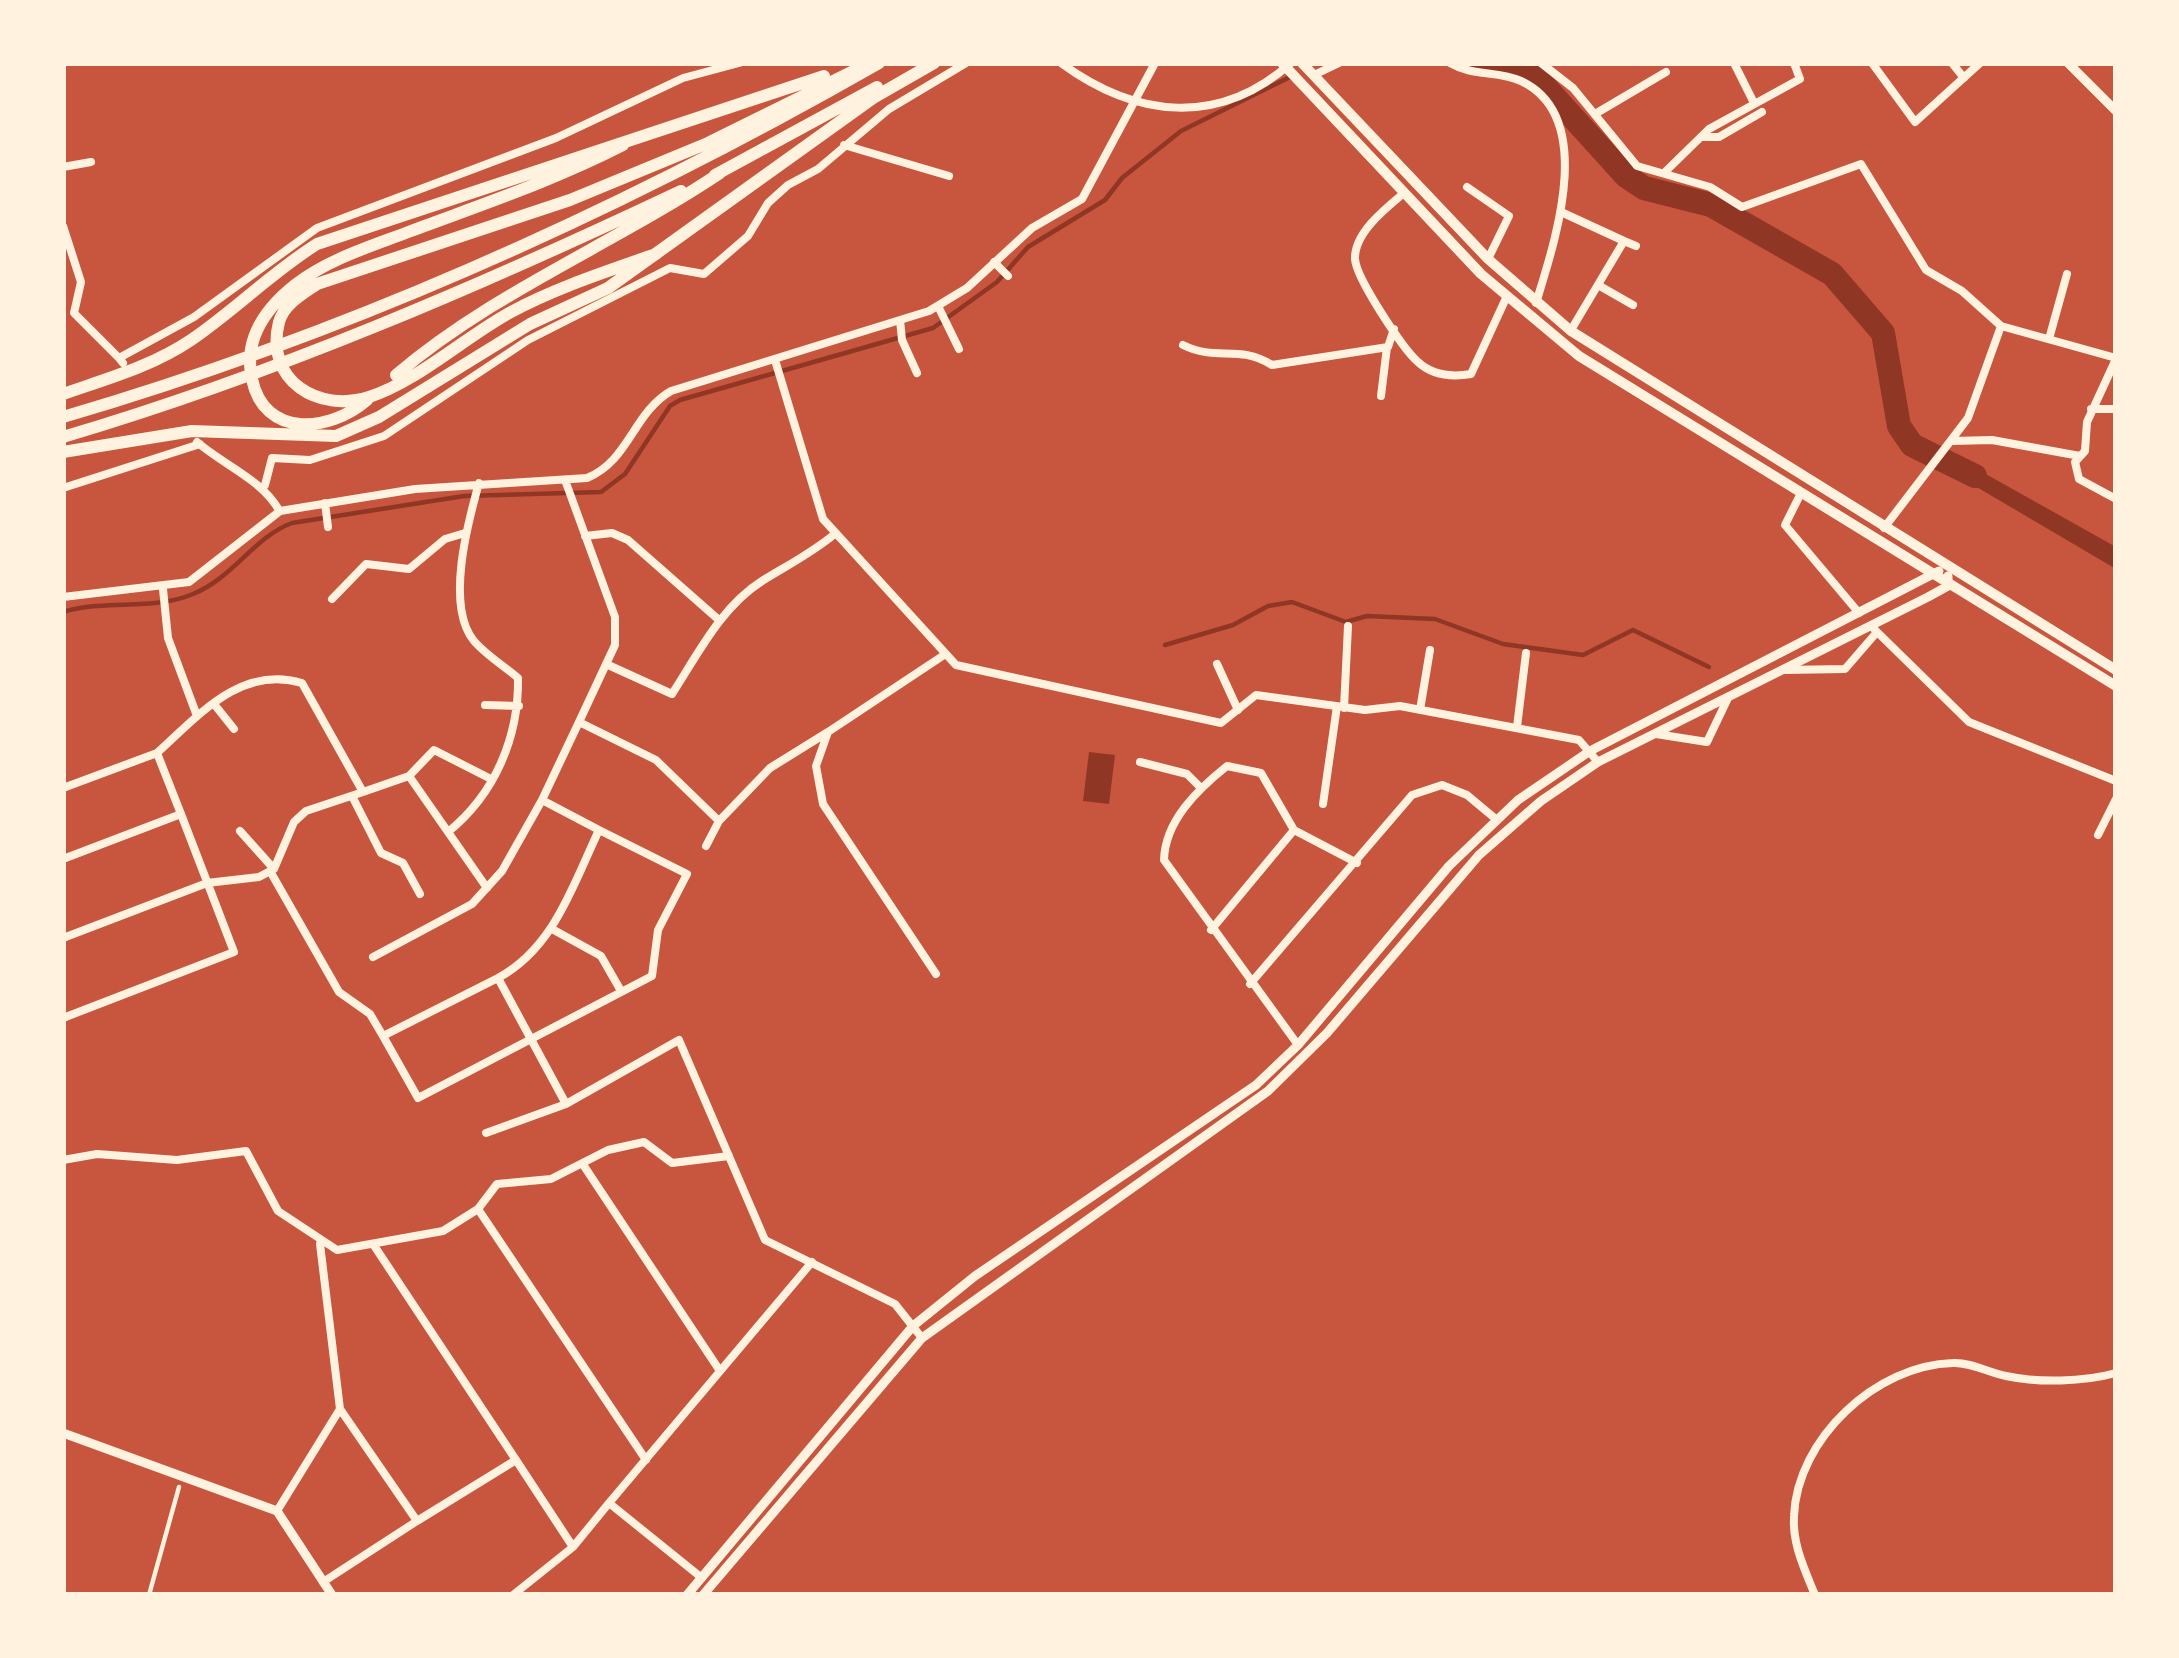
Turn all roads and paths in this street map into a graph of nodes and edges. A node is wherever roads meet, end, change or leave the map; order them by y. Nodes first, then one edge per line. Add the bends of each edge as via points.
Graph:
1 (739, 63) edge
2 (855, 63) edge
3 (874, 63) edge
4 (920, 63) edge
5 (934, 63) edge
6 (966, 63) edge
7 (1061, 63) edge
8 (1155, 63) edge
9 (1339, 63) edge
10 (1450, 63) edge
11 (1541, 63) edge
12 (1734, 63) edge
13 (1794, 63) edge
14 (1872, 63) edge
15 (1952, 63) edge
16 (1980, 63) edge
17 (2068, 63) edge
18 (1287, 65) edge
19 (1308, 70) edge
20 (1666, 72) dead end
21 (1555, 77) junction
22 (1964, 78) junction
23 (1543, 96) junction
24 (1136, 101) junction
25 (1754, 104) junction
26 (2116, 111) edge
27 (1762, 112) dead end
28 (1595, 114) junction
29 (1701, 137) junction
30 (623, 145) junction
31 (843, 145) junction
32 (710, 149) junction
33 (91, 162) dead end
34 (63, 167) edge
35 (1666, 171) junction
36 (720, 172) junction
37 (949, 176) dead end
38 (1467, 187) dead end
39 (1404, 193) junction
40 (1073, 208) junction
41 (1561, 212) junction
42 (1080, 220) dead end
43 (63, 226) edge
44 (1624, 241) junction
45 (1636, 246) dead end
46 (656, 254) junction
47 (1488, 259) junction
48 (997, 265) junction
49 (2067, 274) dead end
50 (1008, 276) dead end
51 (1598, 285) junction
52 (1507, 296) junction
53 (1536, 304) junction
54 (1633, 305) dead end
55 (940, 310) junction
56 (901, 323) junction
57 (2000, 326) junction
58 (1394, 328) junction
59 (1571, 332) junction
60 (2049, 339) junction
61 (1183, 345) dead end
62 (1387, 347) junction
63 (959, 349) dead end
64 (2116, 358) edge
65 (775, 362) junction
66 (917, 373) dead end
67 (63, 394) edge
68 (1381, 395) dead end
69 (2091, 409) junction
70 (2116, 409) edge
71 (63, 417) edge
72 (63, 437) edge
73 (1948, 445) junction
74 (63, 452) edge
75 (2080, 456) junction
76 (566, 483) junction
77 (265, 485) junction
78 (479, 485) junction
79 (63, 488) edge
80 (1800, 495) junction
81 (2116, 499) edge
82 (325, 507) junction
83 (280, 511) junction
84 (270, 520) junction
85 (328, 527) dead end
86 (1885, 528) junction
87 (275, 531) dead end
88 (465, 533) junction
89 (836, 533) junction
90 (585, 536) junction
91 (1948, 566) junction
92 (1931, 576) junction
93 (1948, 586) junction
94 (163, 591) junction
95 (63, 597) edge
96 (332, 599) dead end
97 (1861, 616) junction
98 (719, 620) junction
99 (1348, 626) dead end
100 (1874, 629) junction
101 (1430, 650) dead end
102 (1526, 652) dead end
103 (944, 655) junction
104 (606, 664) junction
105 (1217, 664) dead end
106 (1784, 670) junction
107 (2116, 670) edge
108 (2116, 686) edge
109 (1729, 697) junction
110 (214, 704) junction
111 (484, 705) dead end
112 (519, 706) junction
113 (1341, 707) junction
114 (1238, 710) junction
115 (1420, 710) junction
116 (197, 716) junction
117 (579, 722) junction
118 (1517, 727) junction
119 (234, 729) dead end
120 (828, 732) junction
121 (1655, 734) junction
122 (1590, 752) junction
123 (157, 753) junction
124 (1140, 762) dead end
125 (1598, 762) junction
126 (410, 776) junction
127 (491, 779) junction
128 (2116, 781) edge
129 (63, 788) edge
130 (1201, 788) junction
131 (363, 792) junction
132 (352, 796) junction
133 (2116, 799) edge
134 (542, 800) junction
135 (1323, 804) dead end
136 (181, 814) junction
137 (1497, 820) junction
138 (718, 821) junction
139 (599, 830) junction
140 (1294, 830) junction
141 (240, 831) dead end
142 (448, 832) junction
143 (2098, 836) dead end
144 (706, 846) dead end
145 (63, 859) edge
146 (1357, 863) junction
147 (272, 870) junction
148 (207, 883) junction
149 (487, 888) junction
150 (420, 894) dead end
151 (552, 928) junction
152 (1211, 930) junction
153 (63, 938) edge
154 (373, 957) dead end
155 (936, 974) dead end
156 (498, 978) junction
157 (1250, 984) junction
158 (621, 991) junction
159 (63, 1018) edge
160 (383, 1036) junction
161 (531, 1037) junction
162 (1298, 1045) junction
163 (566, 1103) junction
164 (486, 1133) dead end
165 (729, 1156) junction
166 (63, 1160) edge
167 (584, 1166) junction
168 (478, 1209) junction
169 (320, 1244) junction
170 (375, 1246) junction
171 (812, 1262) junction
172 (913, 1326) junction
173 (922, 1338) junction
174 (720, 1371) junction
175 (2116, 1373) edge
176 (340, 1409) junction
177 (63, 1433) edge
178 (516, 1460) junction
179 (646, 1460) junction
180 (179, 1486) dead end
181 (609, 1503) junction
182 (277, 1511) junction
183 (416, 1521) junction
184 (573, 1547) junction
185 (702, 1578) junction
186 (323, 1582) junction
187 (149, 1595) edge
188 (332, 1595) edge
189 (513, 1595) edge
190 (687, 1595) edge
191 (703, 1595) edge
192 (1815, 1595) edge

1 - 43 street via 683,78 556,138 317,228 122,361 74,313 81,283
2 - 30 highway
3 - 32 highway
4 - 36 highway
5 - 46 highway
6 - 31 street
7 - 24 street
8 - 24 street
9 - 19 street
10 - 23 street via 1468,74 1521,81
11 - 21 street
12 - 25 street
13 - 25 street via 1801,79
14 - 22 street via 1915,122
15 - 22 street
16 - 22 street
17 - 26 street
18 - 24 street via 1271,81 1210,108
18 - 39 main road
19 - 47 main road
20 - 28 street
21 - 23 street
21 - 28 street
23 - 41 street via 1561,130
24 - 40 street
25 - 29 street
27 - 29 street via 1719,137
28 - 35 street via 1637,166
29 - 35 street
30 - 36 highway via 298,282 256,329 250,361 268,411 288,424 338,420 507,296
30 - 67 highway via 317,244 190,341
31 - 37 street
31 - 77 street via 768,203 748,236 704,274 670,268 528,340 384,436 310,460 272,458
32 - 46 highway via 317,284 279,321 286,376 324,402 374,395 514,310
32 - 71 highway via 500,254 296,337
33 - 34 street
35 - 57 street via 1742,207 1861,164 1926,270
36 - 72 highway via 300,356
38 - 47 street via 1509,215
39 - 52 main road
39 - 58 street via 1359,239 1355,260
40 - 42 street
40 - 48 street via 1032,228
41 - 44 street
41 - 53 street
44 - 45 street
44 - 51 street
46 - 74 highway via 336,436 192,431
47 - 53 main road
48 - 50 street
48 - 55 street
49 - 60 street
51 - 54 street
51 - 59 street
52 - 58 street via 1471,374 1453,377 1417,362
52 - 80 main road via 1609,377
53 - 59 main road
55 - 56 street
55 - 63 street
56 - 65 street
56 - 66 street
57 - 60 street
57 - 73 street via 1969,418
58 - 62 street
59 - 86 main road
60 - 64 street
61 - 62 street via 1204,356 1248,350 1272,365
62 - 68 street
64 - 69 street
65 - 76 street via 663,396 616,462
65 - 89 street via 823,519
69 - 70 street
69 - 75 street
73 - 75 street via 1992,440
73 - 86 street
75 - 81 street via 2079,479
76 - 78 street
76 - 90 street
77 - 79 street via 234,473 198,442
77 - 83 street
78 - 82 street
78 - 88 street
80 - 92 main road
80 - 97 street via 1785,525
82 - 83 street
82 - 85 street
83 - 84 street
84 - 87 street
84 - 94 street via 207,571
86 - 91 main road
88 - 96 street via 445,538 409,569 366,565
88 - 112 street via 466,622 472,639 518,678
89 - 98 street via 760,582
89 - 103 street
90 - 98 street via 628,540
90 - 104 street via 615,617 616,644
91 - 92 street
91 - 93 street
91 - 107 main road
92 - 93 main road
92 - 97 street
93 - 100 street
93 - 108 main road
94 - 95 street
94 - 116 street via 168,638
97 - 122 street
98 - 104 street via 672,694
99 - 113 street
100 - 106 street
100 - 106 street via 1845,669
100 - 128 street via 1969,722
101 - 115 street
102 - 118 street
103 - 114 street via 968,669 1221,723
103 - 120 street
104 - 117 street
105 - 114 street
106 - 109 street
109 - 121 street
109 - 121 street via 1707,742
110 - 116 street
110 - 119 street
110 - 131 street via 239,684 276,675 302,683
111 - 112 street
112 - 127 street
113 - 114 street via 1256,695
113 - 115 street
113 - 135 street
115 - 118 street
116 - 123 street
117 - 134 street
117 - 138 street via 656,760
118 - 122 street via 1579,740
120 - 138 street via 770,768
120 - 155 street via 816,766 824,804
121 - 125 street
122 - 125 street
122 - 137 street
123 - 129 street
123 - 136 street
124 - 130 street via 1187,774
125 - 173 street via 1478,855 1268,1091
126 - 127 street via 434,750
126 - 131 street
126 - 142 street
127 - 142 street via 475,810
130 - 140 street via 1227,766 1261,773
130 - 152 street via 1165,836 1164,860
131 - 132 street
132 - 147 street via 306,811
132 - 150 street via 380,854 403,863
133 - 143 street
134 - 139 street
134 - 149 street
136 - 145 street
136 - 148 street
137 - 146 street via 1454,789 1425,788
137 - 162 street
138 - 144 street
139 - 151 street
139 - 158 street via 687,874 658,930 652,976
140 - 146 street
140 - 152 street
141 - 147 street
142 - 149 street
146 - 157 street
147 - 148 street
147 - 160 street via 339,992 370,1014
148 - 153 street
148 - 159 street via 234,952
149 - 154 street
151 - 156 street
151 - 158 street via 601,956
152 - 157 street
156 - 160 street
156 - 161 street
157 - 162 street
158 - 161 street
160 - 161 street via 418,1098
161 - 163 street
162 - 172 street via 1256,1085
163 - 164 street
163 - 165 street via 679,1040
165 - 167 street via 672,1163 644,1142
165 - 171 street via 765,1240
166 - 169 street via 246,1151 278,1210
167 - 168 street via 551,1179 497,1184
167 - 174 street
168 - 170 street via 443,1231
168 - 179 street
169 - 170 street
169 - 176 street
170 - 178 street
171 - 172 street via 895,1304
171 - 174 street
172 - 173 street
172 - 185 street
173 - 191 street
174 - 179 street
175 - 192 street via 2009,1377 1956,1362 1893,1378 1862,1399 1826,1433 1797,1494 1799,1556
176 - 182 street
176 - 183 street
177 - 182 street
178 - 183 street
178 - 184 street
179 - 181 street
180 - 187 street
181 - 184 street
181 - 185 street
182 - 186 street
183 - 186 street
184 - 189 street
185 - 190 street
186 - 188 street

